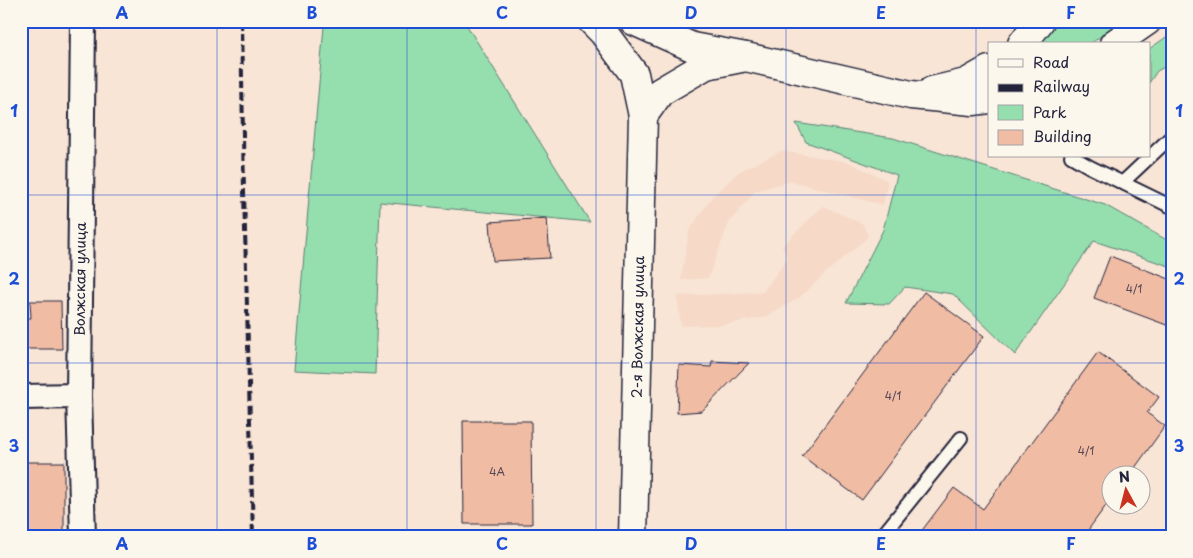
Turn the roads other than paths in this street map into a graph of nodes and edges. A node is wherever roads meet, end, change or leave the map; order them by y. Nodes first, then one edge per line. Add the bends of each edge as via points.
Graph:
1 (83, 21) edge
2 (592, 21) edge
3 (634, 21) edge
4 (1040, 21) edge
5 (1147, 21) edge
6 (1024, 42) edge
7 (1117, 42) edge
8 (746, 57) junction
9 (988, 71) edge
10 (911, 95) junction
11 (984, 104) edge
12 (643, 116) junction
13 (1172, 136) edge
14 (1150, 157) edge
15 (1075, 158) edge
16 (1149, 158) edge
17 (1122, 183) junction
18 (1172, 207) edge
19 (79, 396) junction
20 (21, 397) edge
21 (961, 438) dead end
22 (83, 537) edge
23 (633, 537) edge
24 (881, 537) edge

1 - 19 street, Волжская улица
2 - 12 street, 2-я Волжская улица via 604,32 634,74
3 - 8 street via 692,47
4 - 6 street
5 - 7 street
8 - 10 street
8 - 12 street via 706,65 660,92
9 - 10 street via 966,83
10 - 11 street
12 - 23 street, 2-я Волжская улица
13 - 14 lane
15 - 17 lane
16 - 17 lane
17 - 18 lane
19 - 20 street
19 - 22 street, Волжская улица
21 - 24 lane

